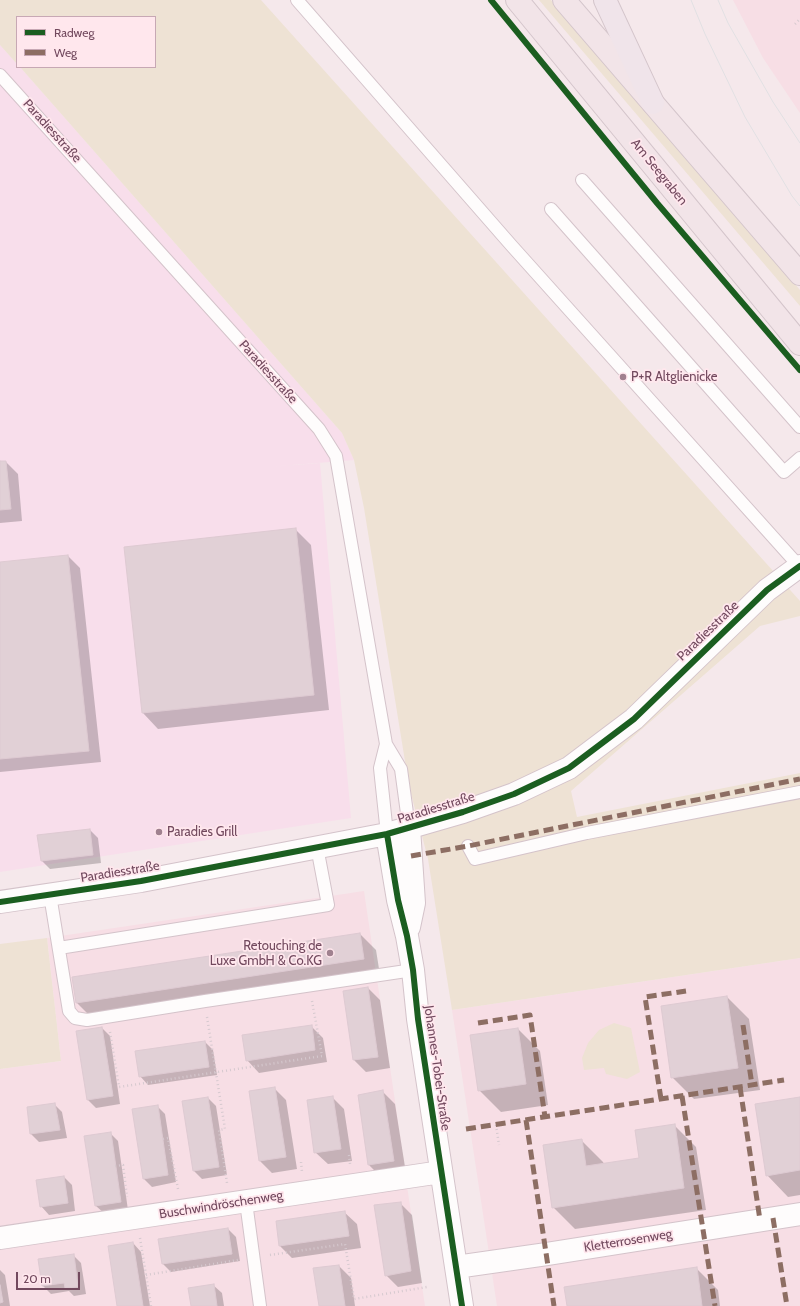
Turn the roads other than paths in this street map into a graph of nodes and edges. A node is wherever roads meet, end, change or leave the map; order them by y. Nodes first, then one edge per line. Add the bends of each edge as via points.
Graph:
1 (297, 0) edge
2 (517, 0) edge
3 (564, 0) edge
4 (605, 0) edge
5 (0, 75) edge
6 (653, 104) junction
7 (582, 180) dead end
8 (551, 209) dead end
9 (800, 274) edge
10 (800, 344) edge
11 (800, 427) edge
12 (800, 458) edge
13 (800, 565) edge
14 (386, 744) junction
15 (800, 792) edge
16 (409, 828) junction
17 (387, 834) junction
18 (468, 846) dead end
19 (317, 848) junction
20 (50, 894) junction
21 (0, 902) edge
22 (408, 936) junction
23 (59, 948) junction
24 (413, 970) junction
25 (441, 1172) junction
26 (238, 1203) junction
27 (800, 1214) edge
28 (0, 1238) edge
29 (456, 1267) junction
30 (260, 1306) edge
31 (462, 1306) edge

1 - 13 lane via 516,250
2 - 10 main road, Am Seegraben
3 - 6 main road
4 - 6 highway
5 - 14 lane, Paradiesstraße via 319,429 336,456
6 - 9 main road
7 - 11 lane
8 - 12 lane via 784,472
13 - 16 street, Paradiesstraße via 767,590 634,719 569,768 514,794
14 - 16 lane, Paradiesstraße via 401,769
14 - 17 lane, Paradiesstraße via 380,768
15 - 18 lane via 587,833 475,859
16 - 17 street, Paradiesstraße
16 - 22 street, Johannes-Tobei-Straße via 414,903
17 - 19 street, Paradiesstraße
17 - 22 street, Johannes-Tobei-Straße via 398,900
19 - 20 street, Paradiesstraße via 141,881
19 - 23 lane via 328,906
20 - 21 street, Paradiesstraße
20 - 23 lane
22 - 24 street, Johannes-Tobei-Straße
23 - 24 lane via 69,1011 75,1018 87,1020
24 - 25 street, Johannes-Tobei-Straße
25 - 26 street, Buschwindröschenweg
25 - 29 street, Johannes-Tobei-Straße
26 - 28 street, Buschwindröschenweg
26 - 30 lane via 254,1258
27 - 29 street, Kletterrosenweg
29 - 31 street, Johannes-Tobei-Straße

